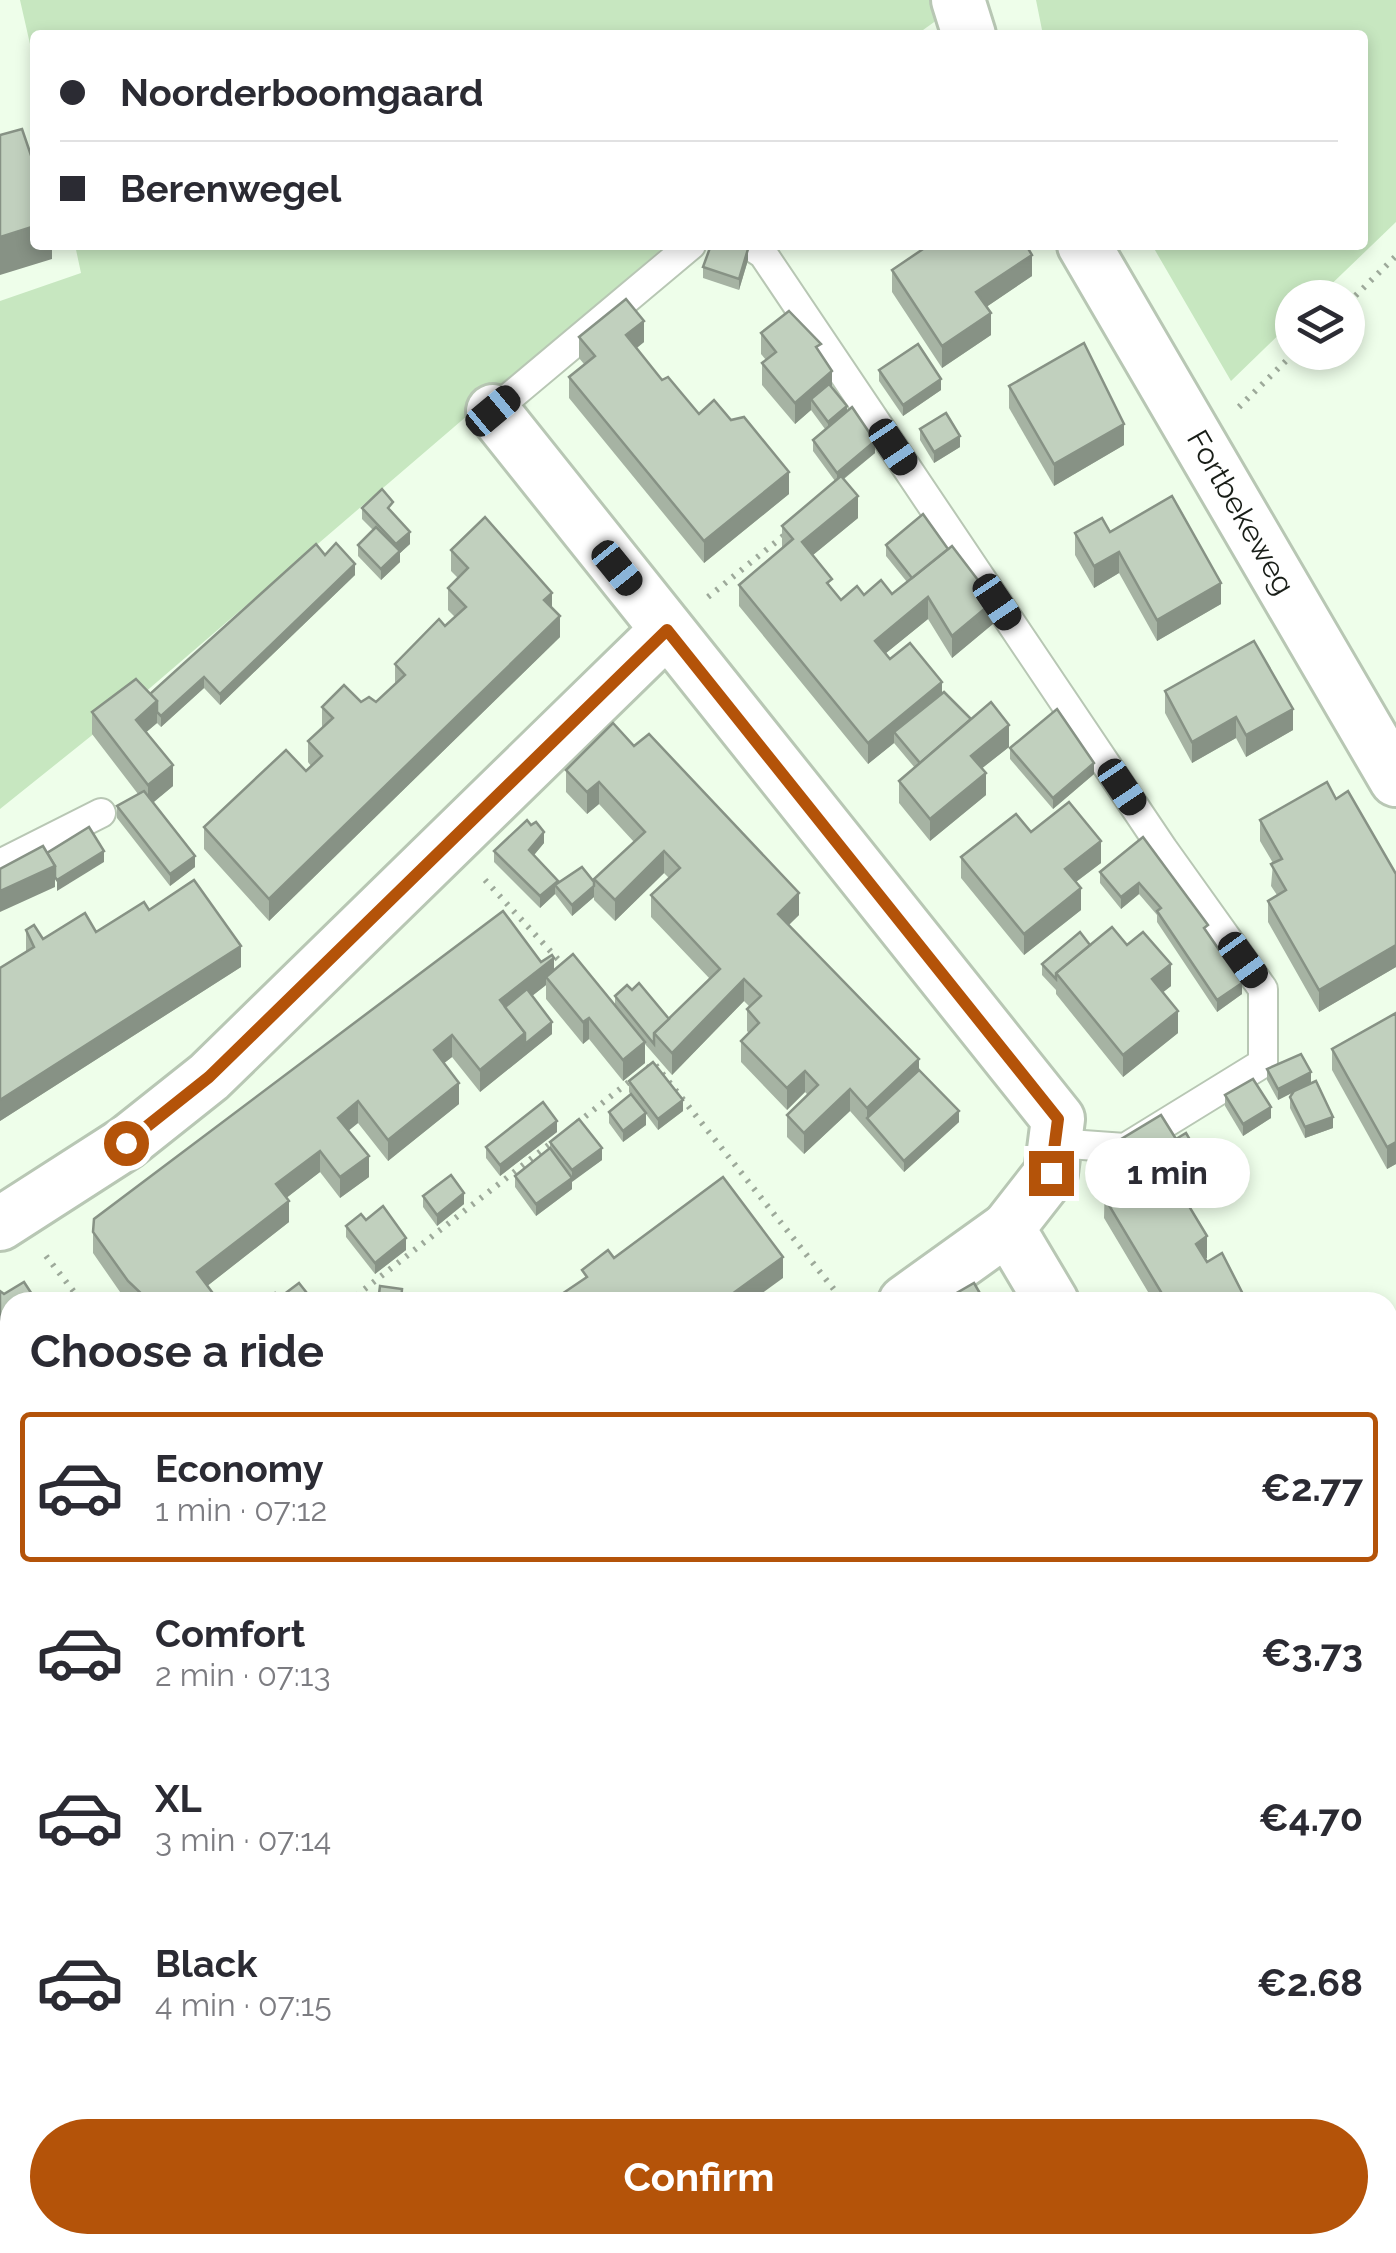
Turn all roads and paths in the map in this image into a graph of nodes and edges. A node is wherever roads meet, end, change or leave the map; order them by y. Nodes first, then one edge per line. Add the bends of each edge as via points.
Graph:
1 (958, 0) edge
2 (968, 30) edge
3 (685, 250) edge
4 (757, 250) edge
5 (1087, 250) edge
6 (1396, 256) edge
7 (1365, 286) edge
8 (1276, 370) edge
9 (493, 411) joint
10 (1202, 442) junction
11 (803, 520) edge
12 (667, 630) junction
13 (1396, 780) edge
14 (102, 813) dead end
15 (448, 840) junction
16 (0, 864) edge
17 (577, 979) edge
18 (642, 1049) edge
19 (654, 1063) junction
20 (573, 1126) edge
21 (558, 1137) edge
22 (1055, 1143) junction
23 (0, 1224) edge
24 (1008, 1228) junction
25 (361, 1292) edge
26 (836, 1292) edge
27 (919, 1292) edge
28 (1046, 1292) edge

1 - 2 street
3 - 9 lane
4 - 22 lane via 1263,988 1263,1063 1125,1148
5 - 10 street, Fortbekeweg
6 - 7 path
8 - 10 path
9 - 12 street
10 - 13 street, Fortbekeweg
11 - 12 path
12 - 15 street
12 - 22 street via 1018,1063 1058,1119
14 - 16 lane
15 - 17 path
15 - 23 street via 209,1077 126,1143
18 - 19 path
19 - 20 path
19 - 26 path
21 - 25 path
22 - 24 street via 1051,1173
24 - 27 street
24 - 28 street

